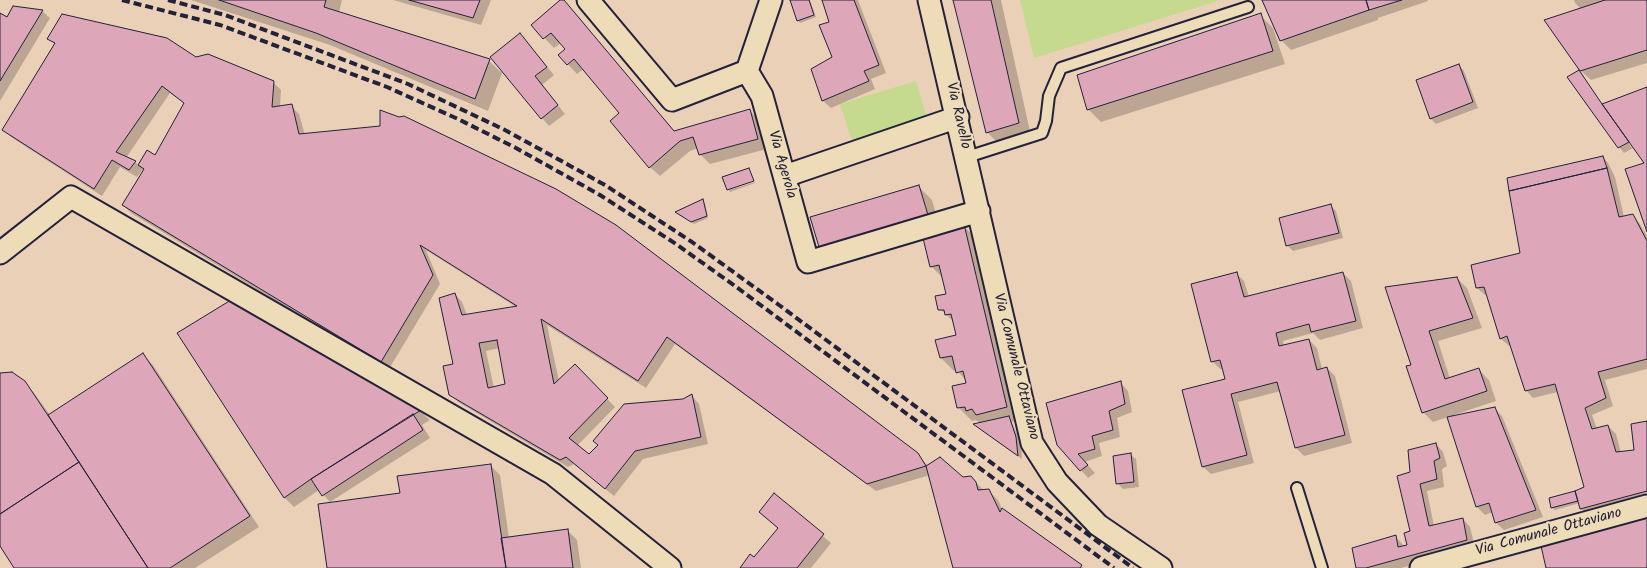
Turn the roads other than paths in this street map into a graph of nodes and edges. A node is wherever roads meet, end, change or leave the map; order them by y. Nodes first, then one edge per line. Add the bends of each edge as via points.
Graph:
1 (588, 0) edge
2 (771, 0) edge
3 (929, 0) edge
4 (1248, 7) dead end
5 (747, 71) junction
6 (958, 117) junction
7 (967, 157) junction
8 (785, 176) junction
9 (981, 221) junction
10 (0, 253) edge
11 (1297, 488) dead end
12 (1647, 506) edge
13 (670, 568) edge
14 (1161, 568) edge
15 (1322, 568) edge
16 (1421, 568) edge

1 - 5 street via 672,100
2 - 5 street
3 - 6 street, Via Ravello
4 - 7 lane via 1061,68 1049,96 1042,133
5 - 8 street, Via Agerola via 762,96
6 - 7 street, Via Ravello
6 - 8 street
7 - 9 street, Via Ravello
8 - 9 street, Via Agerola via 808,262
9 - 14 street, Via Comunale Ottaviano via 1032,443 1057,482 1098,525
10 - 13 street via 71,197 553,474
11 - 15 lane
12 - 16 street, Via Comunale Ottaviano

